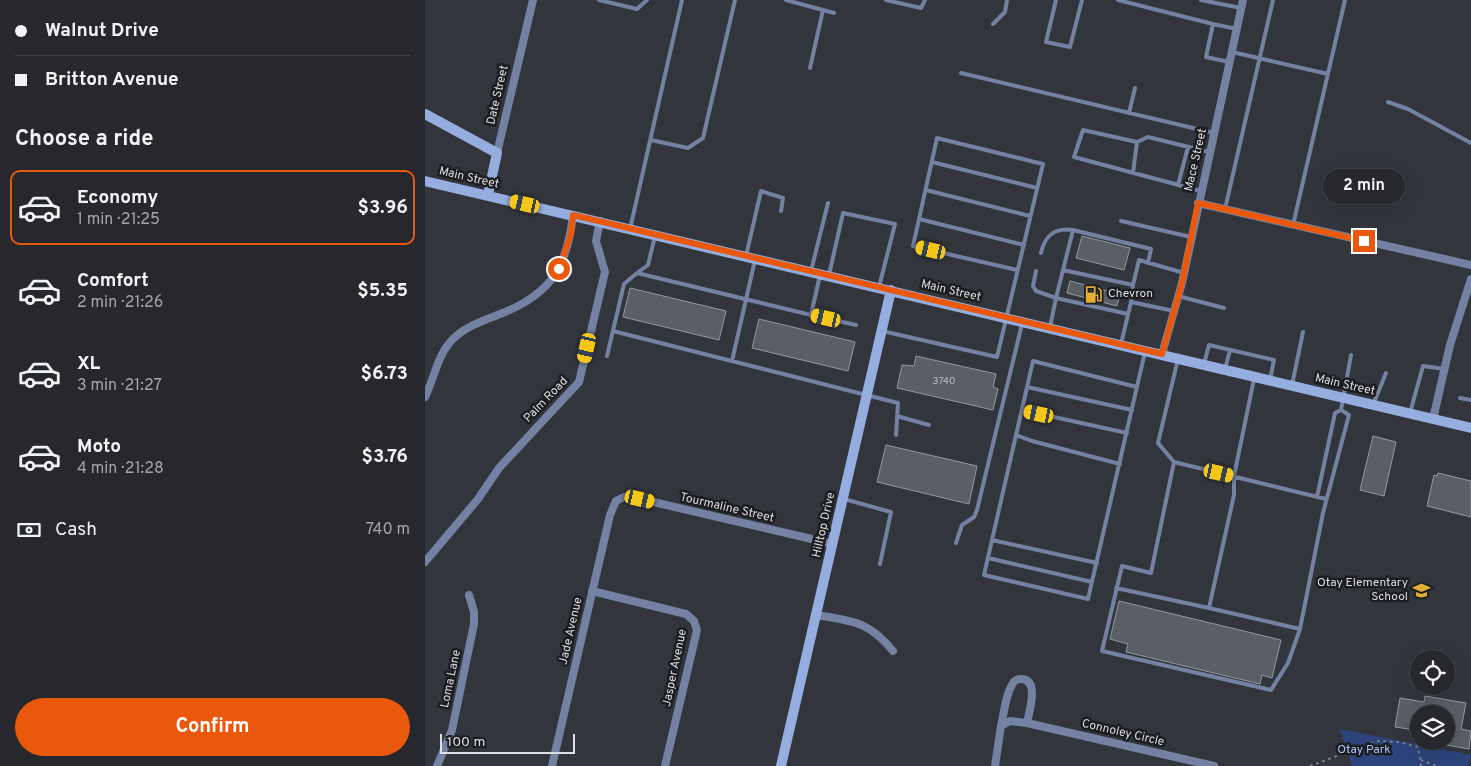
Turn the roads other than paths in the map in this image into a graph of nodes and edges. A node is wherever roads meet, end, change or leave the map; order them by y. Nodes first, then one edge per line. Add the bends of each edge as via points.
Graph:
1 (533, 0) edge
2 (599, 0) edge
3 (647, 0) edge
4 (682, 0) edge
5 (735, 0) edge
6 (786, 0) edge
7 (886, 0) edge
8 (925, 0) edge
9 (1007, 0) edge
10 (1056, 0) edge
11 (1083, 0) edge
12 (1117, 0) edge
13 (1201, 0) edge
14 (1243, 0) edge
15 (1273, 0) edge
16 (1345, 0) edge
17 (1241, 9) junction
18 (823, 10) junction
19 (834, 13) dead end
20 (993, 24) dead end
21 (1213, 24) junction
22 (1237, 29) junction
23 (1232, 52) junction
24 (1259, 58) junction
25 (1229, 62) junction
26 (810, 68) dead end
27 (961, 73) dead end
28 (1328, 74) junction
29 (1135, 88) dead end
30 (1388, 102) dead end
31 (1129, 113) junction
32 (425, 114) edge
33 (1214, 133) junction
34 (651, 140) junction
35 (1137, 142) junction
36 (1471, 143) edge
37 (1188, 147) junction
38 (1209, 152) junction
39 (497, 153) junction
40 (932, 162) junction
41 (1133, 173) junction
42 (425, 181) edge
43 (1178, 185) junction
44 (1037, 188) junction
45 (926, 190) junction
46 (1201, 191) junction
47 (488, 195) junction
48 (828, 203) dead end
49 (1198, 203) junction
50 (1225, 210) junction
51 (781, 211) dead end
52 (573, 215) junction
53 (1031, 216) junction
54 (919, 219) junction
55 (600, 221) junction
56 (1121, 221) dead end
57 (1293, 225) junction
58 (630, 228) junction
59 (1073, 230) junction
60 (656, 234) junction
61 (1191, 237) junction
62 (1024, 245) junction
63 (1041, 253) dead end
64 (751, 257) junction
65 (1148, 263) junction
66 (1471, 265) edge
67 (1017, 270) junction
68 (1063, 270) junction
69 (1036, 271) dead end
70 (637, 273) junction
71 (820, 273) junction
72 (1184, 273) junction
73 (1471, 279) edge
74 (1133, 286) junction
75 (879, 287) junction
76 (891, 290) junction
77 (1178, 296) junction
78 (1056, 298) junction
79 (746, 299) junction
80 (1131, 302) junction
81 (1224, 308) dead end
82 (1174, 311) junction
83 (1128, 314) junction
84 (811, 315) junction
85 (1006, 317) junction
86 (1023, 321) junction
87 (856, 325) dead end
88 (1050, 327) junction
89 (613, 331) junction
90 (882, 331) junction
91 (1303, 332) dead end
92 (1121, 344) junction
93 (1146, 350) junction
94 (1230, 350) junction
95 (1162, 354) junction
96 (1351, 355) dead end
97 (607, 356) dead end
98 (1178, 358) junction
99 (732, 361) junction
100 (1205, 364) junction
101 (1225, 369) junction
102 (1445, 369) junction
103 (1386, 373) dead end
104 (1254, 376) junction
105 (1270, 380) junction
106 (1291, 385) junction
107 (1027, 387) junction
108 (1137, 387) junction
109 (867, 394) junction
110 (425, 397) edge
111 (1345, 398) junction
112 (1460, 398) dead end
113 (1471, 400) edge
114 (1373, 405) junction
115 (1021, 410) junction
116 (1132, 410) junction
117 (1341, 410) junction
118 (1410, 414) junction
119 (897, 416) junction
120 (1433, 419) junction
121 (929, 425) dead end
122 (1471, 428) edge
123 (1127, 433) junction
124 (896, 435) dead end
125 (1016, 435) junction
126 (1174, 462) junction
127 (1120, 464) junction
128 (1234, 476) junction
129 (1317, 497) junction
130 (843, 499) junction
131 (1327, 499) junction
132 (616, 501) joint
133 (992, 540) junction
134 (956, 543) dead end
135 (833, 544) junction
136 (988, 558) junction
137 (425, 562) edge
138 (1097, 563) junction
139 (880, 564) dead end
140 (1092, 582) junction
141 (1117, 588) junction
142 (592, 591) junction
143 (469, 595) dead end
144 (1209, 608) junction
145 (816, 615) junction
146 (1300, 629) junction
147 (893, 650) dead end
148 (1027, 723) junction
149 (1001, 726) junction
150 (437, 766) edge
151 (552, 766) edge
152 (665, 766) edge
153 (781, 766) edge
154 (995, 766) edge
155 (1214, 766) edge

1 - 39 street, Date Street
2 - 3 lane via 637,9
4 - 34 lane
5 - 34 lane via 703,138 688,148
6 - 18 lane
7 - 8 lane via 921,8
9 - 20 lane via 1005,12
10 - 11 lane via 1046,42 1070,47
12 - 21 lane
13 - 17 lane
14 - 17 street, Mace Street
15 - 24 lane
16 - 28 lane
17 - 22 street, Mace Street
18 - 19 lane
18 - 26 lane
21 - 22 lane
21 - 25 lane via 1206,57
22 - 23 street, Mace Street
23 - 24 lane
23 - 25 street, Mace Street
24 - 28 lane
24 - 50 lane
25 - 33 street, Mace Street
27 - 31 lane
28 - 57 lane
29 - 31 lane
30 - 36 lane via 1408,109
31 - 33 lane
32 - 39 main road
33 - 38 street, Mace Street
34 - 58 lane
35 - 37 lane via 1148,137
35 - 41 lane
35 - 41 lane via 1083,130 1075,157
37 - 38 lane
37 - 43 lane
38 - 46 street, Mace Street
39 - 47 main road, Date Street
40 - 44 lane
40 - 44 lane via 937,138 1043,164
40 - 45 lane
41 - 43 lane
42 - 47 main road, Main Street
43 - 46 lane
44 - 53 lane
45 - 53 lane
45 - 54 lane
46 - 49 street, Mace Street
47 - 52 main road, Main Street
48 - 71 lane
49 - 50 street
49 - 61 street, Mace Street
50 - 57 street
51 - 64 lane via 783,198 761,191
52 - 55 main road, Main Street
52 - 110 street via 571,234 551,282 529,302 478,322 453,339 441,355
53 - 62 lane
54 - 62 lane
54 - 67 lane via 913,246
55 - 58 main road, Main Street
55 - 137 street, Palm Road via 596,241 605,272 579,382 499,468 478,499
56 - 61 lane
57 - 66 street
58 - 60 main road, Main Street
59 - 63 lane via 1062,228 1052,232 1044,240
59 - 65 lane via 1151,249
59 - 68 lane
60 - 64 main road, Main Street
60 - 70 lane via 648,265
61 - 72 street, Mace Street
62 - 67 lane
64 - 71 main road, Main Street
64 - 79 lane
65 - 72 lane
65 - 74 lane via 1139,260
67 - 85 lane
68 - 74 lane
68 - 78 lane
69 - 78 lane via 1033,286 1036,291
70 - 79 lane
70 - 89 lane via 624,284
71 - 75 main road, Main Street
71 - 75 lane via 843,213 895,224
71 - 84 lane
72 - 77 street, Mace Street
73 - 102 street
74 - 80 lane
75 - 76 main road, Main Street
76 - 85 main road, Main Street
76 - 90 main road, Hilltop Drive
77 - 81 lane
77 - 82 street, Mace Street
78 - 83 lane
78 - 88 lane
79 - 84 lane
79 - 99 lane
80 - 82 lane
80 - 83 lane
82 - 95 street, Mace Street
83 - 92 lane
84 - 87 lane
85 - 86 main road, Main Street
85 - 90 lane via 997,357
86 - 88 main road, Main Street
86 - 134 lane via 977,510 974,517 962,524
88 - 92 main road, Main Street
89 - 97 lane
89 - 99 lane
90 - 109 main road, Hilltop Drive
91 - 106 lane
92 - 93 main road, Main Street
93 - 95 main road, Main Street
93 - 108 lane
94 - 100 lane via 1209,345
94 - 101 lane
94 - 105 lane via 1274,360
95 - 98 main road, Main Street
96 - 111 lane
98 - 100 main road, Main Street
98 - 126 lane via 1158,443
99 - 109 lane
100 - 101 main road, Main Street
101 - 104 main road, Main Street
102 - 118 lane via 1423,366
102 - 120 street
103 - 114 lane
104 - 105 main road, Main Street
104 - 128 lane
105 - 106 main road, Main Street
106 - 111 main road, Main Street
107 - 108 lane via 1033,361
107 - 115 lane
107 - 116 lane
108 - 116 lane
109 - 119 lane via 898,403
109 - 130 main road, Hilltop Drive
111 - 114 main road, Main Street
111 - 117 lane
112 - 113 lane
114 - 118 main road, Main Street
115 - 123 lane
115 - 125 lane
116 - 123 lane
117 - 129 lane via 1335,413
117 - 131 lane via 1349,415
118 - 120 main road, Main Street
119 - 121 lane
119 - 124 lane
120 - 122 main road, Main Street
123 - 127 lane
125 - 127 lane
125 - 133 lane
126 - 128 lane
126 - 141 lane via 1151,573 1122,566
127 - 138 lane
128 - 129 lane
128 - 144 lane via 1234,494
129 - 131 lane
130 - 135 main road, Hilltop Drive
130 - 139 lane via 891,512
131 - 146 lane
132 - 135 street, Tourmaline Street via 632,497
132 - 142 street, Jade Avenue
133 - 136 lane
133 - 138 lane
135 - 145 main road, Hilltop Drive
136 - 140 lane
136 - 140 lane via 984,575 1089,599
138 - 140 lane
141 - 144 lane
141 - 146 lane via 1102,651 1271,690 1288,663
142 - 151 street, Jade Avenue
142 - 152 street, Jasper Avenue via 686,614 695,624 697,630
143 - 150 street, Loma Lane via 474,624 452,730
144 - 146 lane
145 - 147 street via 864,625 880,635
145 - 153 main road, Hilltop Drive
148 - 149 street, Connoley Circle via 1010,721
148 - 149 street via 1032,687 1020,679 1010,687
148 - 155 street, Connoley Circle
149 - 154 street

